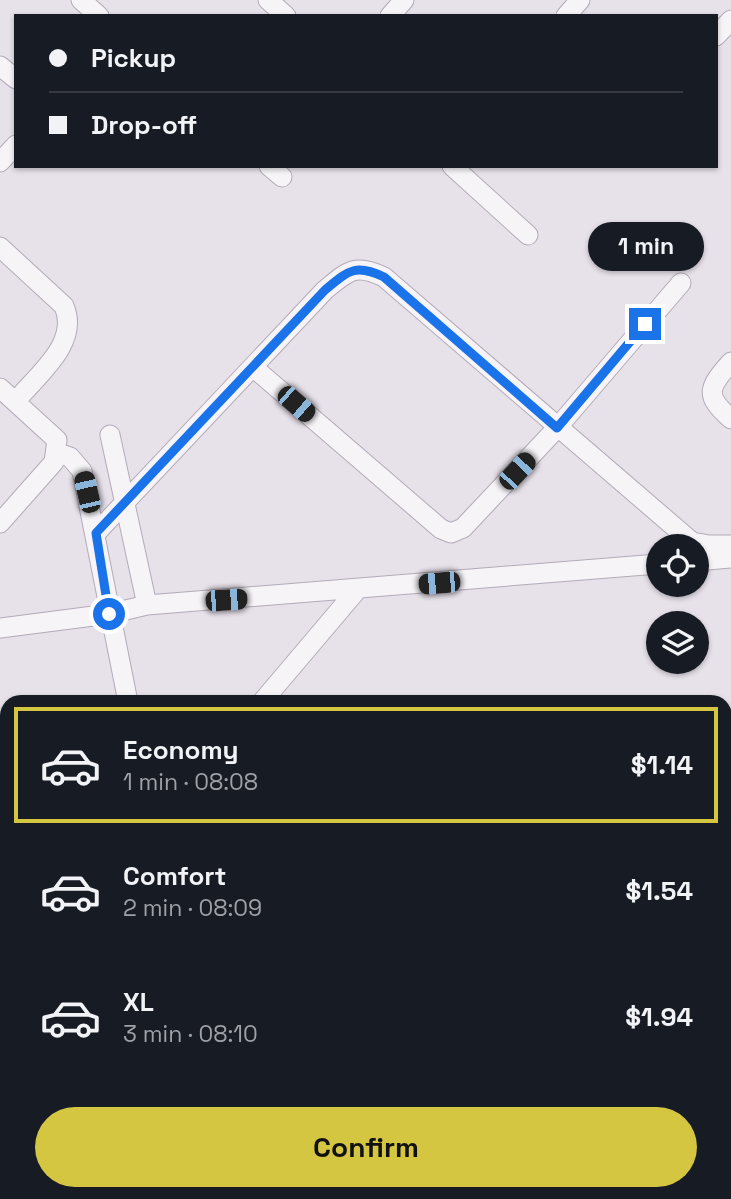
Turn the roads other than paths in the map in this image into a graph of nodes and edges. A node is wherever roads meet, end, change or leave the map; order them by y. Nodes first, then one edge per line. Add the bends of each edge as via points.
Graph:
1 (81, 0) edge
2 (268, 0) edge
3 (404, 0) edge
4 (580, 0) edge
5 (97, 14) edge
6 (284, 14) edge
7 (392, 14) edge
8 (568, 14) edge
9 (731, 20) edge
10 (718, 34) edge
11 (0, 66) edge
12 (14, 77) edge
13 (14, 147) edge
14 (0, 162) edge
15 (454, 168) edge
16 (528, 235) dead end
17 (0, 247) edge
18 (681, 283) dead end
19 (731, 362) edge
20 (254, 368) junction
21 (0, 388) edge
22 (16, 401) junction
23 (731, 419) edge
24 (557, 428) junction
25 (110, 435) dead end
26 (58, 453) junction
27 (124, 507) junction
28 (0, 523) edge
29 (96, 533) junction
30 (731, 545) edge
31 (731, 558) edge
32 (709, 560) edge
33 (646, 565) edge
34 (356, 591) junction
35 (147, 605) junction
36 (109, 614) junction
37 (0, 628) edge
38 (126, 695) edge
39 (268, 695) edge

1 - 5 street
2 - 6 street
3 - 7 street
4 - 8 street
9 - 10 street
11 - 12 street
13 - 14 street
15 - 16 street
17 - 22 street via 64,306 68,316 64,344
18 - 24 street
19 - 23 street via 713,382 711,395
20 - 24 street via 325,290 348,271 368,269 384,277
20 - 24 street via 451,533 463,528
20 - 27 street
21 - 22 street
22 - 26 street via 57,440
24 - 30 street via 692,541
25 - 27 street
26 - 28 street
26 - 29 street via 70,457 82,471
27 - 29 street
27 - 35 street
29 - 36 street
31 - 32 street
33 - 34 street
34 - 35 street
34 - 39 street
35 - 36 street
36 - 37 street
36 - 38 street

